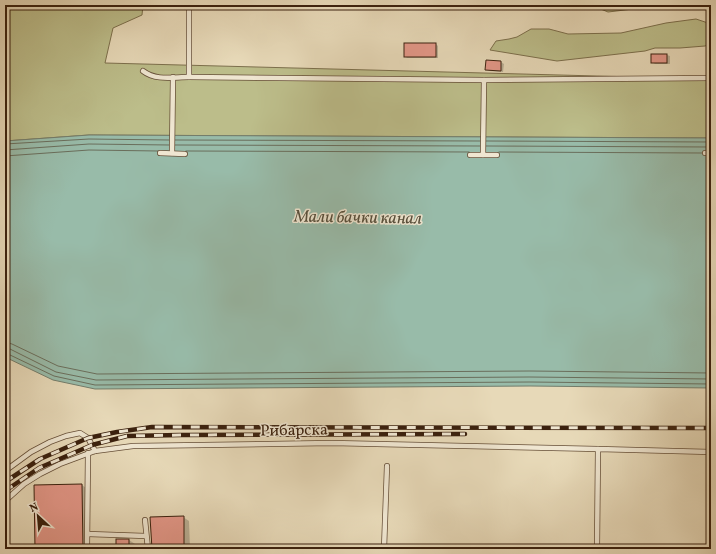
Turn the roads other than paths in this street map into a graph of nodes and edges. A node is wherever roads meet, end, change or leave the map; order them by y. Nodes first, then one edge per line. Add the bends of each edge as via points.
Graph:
1 (189, 5) edge
2 (143, 71) dead end
3 (173, 77) junction
4 (189, 77) junction
5 (711, 78) edge
6 (484, 80) junction
7 (160, 153) dead end
8 (172, 153) junction
9 (705, 153) dead end
10 (711, 153) edge
11 (185, 154) dead end
12 (470, 155) dead end
13 (483, 155) junction
14 (497, 155) dead end
15 (598, 449) junction
16 (94, 451) junction
17 (711, 452) edge
18 (88, 453) junction
19 (387, 466) dead end
20 (5, 471) edge
21 (5, 500) edge
22 (145, 520) dead end
23 (88, 534) junction
24 (146, 536) junction
25 (88, 549) edge
26 (148, 549) edge
27 (384, 549) edge
28 (597, 549) edge

1 - 4 lane
2 - 3 lane via 157,77
3 - 4 lane
3 - 8 lane
4 - 6 lane
5 - 6 lane
6 - 13 lane
7 - 8 lane
8 - 11 lane
9 - 10 lane
12 - 13 lane
13 - 14 lane
15 - 16 lane, Рибарска via 332,443 133,446
15 - 17 lane, Рибарска
15 - 28 lane
16 - 18 lane, Рибарска
16 - 20 lane via 88,438 80,433 70,435 31,452
18 - 21 lane, Рибарска via 40,474
18 - 23 lane
19 - 27 lane
22 - 24 lane
23 - 24 lane
23 - 25 lane
24 - 26 lane

